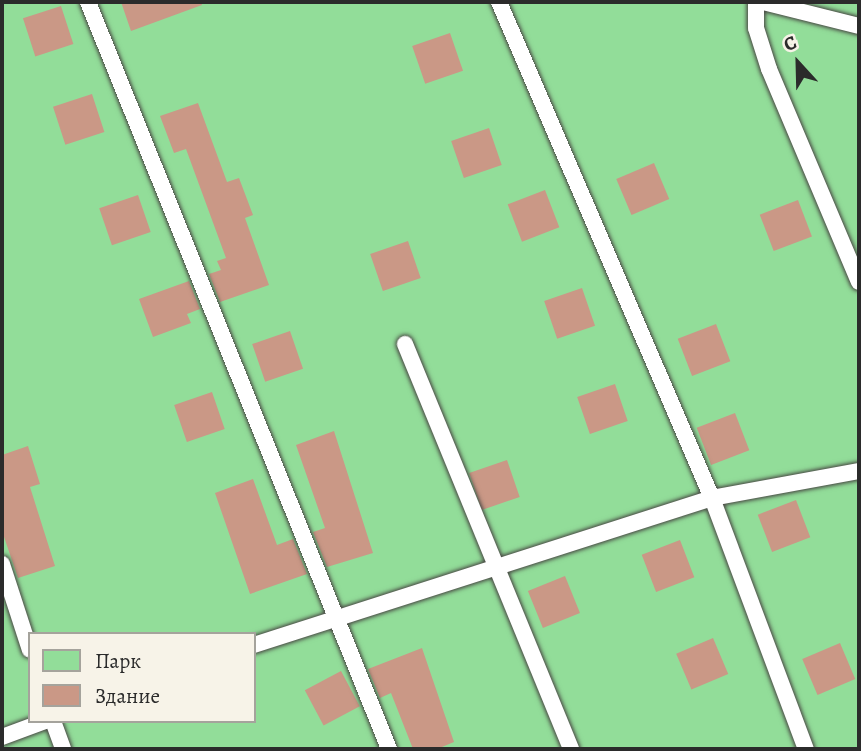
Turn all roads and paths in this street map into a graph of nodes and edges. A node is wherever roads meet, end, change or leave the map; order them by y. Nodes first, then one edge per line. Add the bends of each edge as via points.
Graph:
1 (88, 2) edge
2 (499, 2) edge
3 (757, 2) edge
4 (763, 2) edge
5 (859, 26) edge
6 (859, 282) edge
7 (405, 344) dead end
8 (859, 471) edge
9 (712, 498) junction
10 (494, 563) junction
11 (2, 564) edge
12 (338, 614) junction
13 (28, 644) edge
14 (256, 644) edge
15 (40, 723) edge
16 (54, 723) edge
17 (2, 737) edge
18 (63, 749) edge
19 (389, 749) edge
20 (571, 749) edge
21 (806, 749) edge

1 - 12 lane
2 - 9 lane
3 - 6 lane via 769,69
4 - 5 lane
7 - 10 lane
8 - 9 lane
9 - 10 lane
9 - 21 lane
10 - 12 lane
10 - 20 lane
11 - 13 lane
12 - 14 lane
12 - 19 lane
15 - 17 lane
16 - 18 lane

